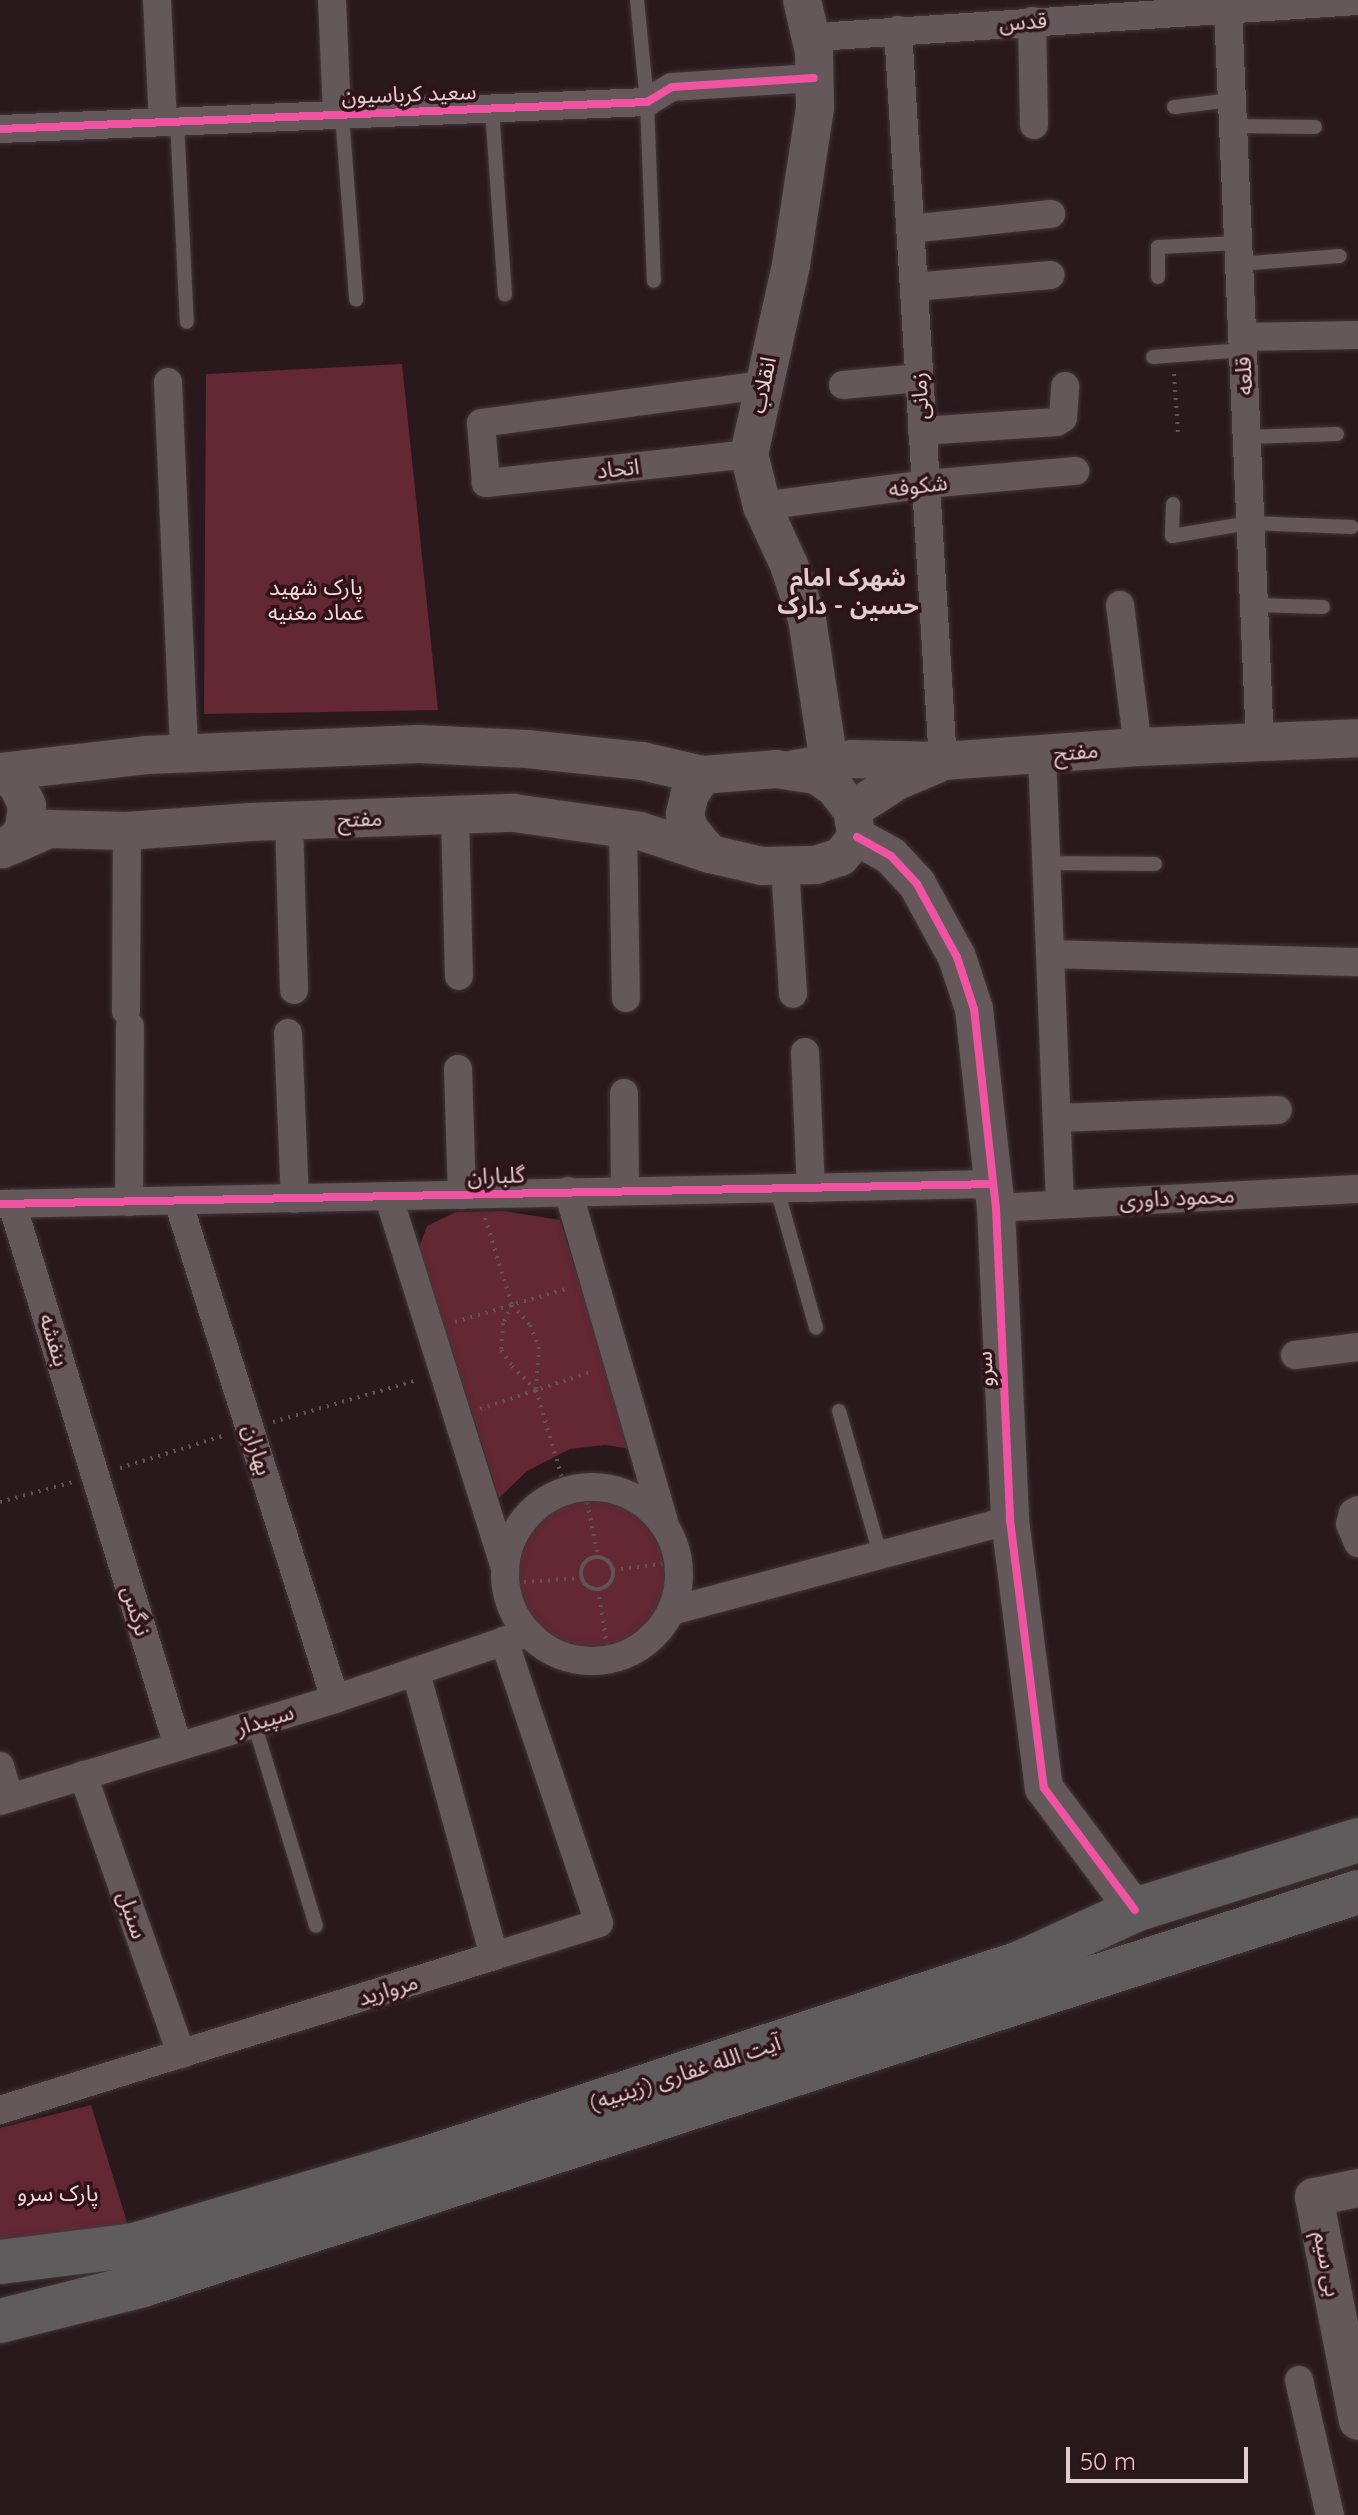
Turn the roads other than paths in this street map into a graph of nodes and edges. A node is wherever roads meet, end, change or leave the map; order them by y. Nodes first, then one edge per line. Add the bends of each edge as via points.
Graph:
1 (157, 0) edge
2 (332, 0) edge
3 (637, 0) edge
4 (802, 0) edge
5 (1358, 1) edge
6 (1228, 10) junction
7 (1032, 21) junction
8 (898, 30) junction
9 (832, 36) dead end
10 (814, 78) junction
11 (647, 102) junction
12 (1174, 107) dead end
13 (492, 109) junction
14 (1232, 113) junction
15 (340, 115) junction
16 (170, 122) junction
17 (1034, 125) dead end
18 (1315, 127) dead end
19 (0, 129) edge
20 (1051, 214) dead end
21 (910, 229) junction
22 (1238, 254) junction
23 (1340, 256) dead end
24 (1050, 275) dead end
25 (1158, 277) dead end
26 (654, 281) dead end
27 (914, 287) junction
28 (505, 295) dead end
29 (356, 299) dead end
30 (187, 322) dead end
31 (1358, 335) edge
32 (1243, 343) junction
33 (1153, 357) dead end
34 (919, 378) junction
35 (168, 382) dead end
36 (763, 385) junction
37 (843, 385) dead end
38 (1065, 386) dead end
39 (922, 431) junction
40 (1337, 434) dead end
41 (1247, 437) junction
42 (749, 454) junction
43 (1075, 471) dead end
44 (926, 484) junction
45 (1173, 504) dead end
46 (762, 506) junction
47 (1250, 523) junction
48 (1352, 527) dead end
49 (1120, 605) dead end
50 (1254, 605) junction
51 (1323, 607) dead end
52 (1358, 738) edge
53 (1260, 742) junction
54 (1138, 747) junction
55 (184, 753) junction
56 (1042, 755) junction
57 (943, 761) junction
58 (812, 766) junction
59 (0, 772) edge
60 (702, 775) junction
61 (455, 815) junction
62 (289, 821) junction
63 (855, 823) junction
64 (623, 829) junction
65 (127, 831) junction
66 (5, 848) edge
67 (710, 854) junction
68 (1047, 863) junction
69 (1155, 864) dead end
70 (785, 866) junction
71 (1051, 954) junction
72 (1358, 962) edge
73 (459, 976) dead end
74 (294, 990) dead end
75 (793, 994) dead end
76 (626, 998) dead end
77 (288, 1033) dead end
78 (805, 1052) dead end
79 (458, 1069) dead end
80 (624, 1093) dead end
81 (1278, 1110) dead end
82 (1057, 1118) junction
83 (811, 1188) junction
84 (777, 1189) junction
85 (1358, 1189) edge
86 (568, 1191) junction
87 (625, 1191) junction
88 (994, 1196) junction
89 (389, 1198) junction
90 (295, 1199) junction
91 (178, 1201) junction
92 (129, 1202) junction
93 (472, 1203) junction
94 (6, 1204) edge
95 (1060, 1204) junction
96 (816, 1328) dead end
97 (1358, 1347) edge
98 (1295, 1355) dead end
99 (839, 1411) dead end
100 (95, 1475) joint
101 (1358, 1510) edge
102 (1010, 1520) junction
103 (666, 1530) junction
104 (1358, 1543) edge
105 (880, 1554) junction
106 (505, 1574) junction
107 (671, 1611) junction
108 (516, 1637) junction
109 (416, 1673) junction
110 (335, 1699) junction
111 (254, 1723) junction
112 (178, 1746) junction
113 (0, 1766) edge
114 (83, 1775) junction
115 (4, 1800) edge
116 (1358, 1840) edge
117 (1358, 1892) edge
118 (1135, 1910) junction
119 (316, 1926) dead end
120 (494, 1956) junction
121 (181, 2054) junction
122 (0, 2110) edge
123 (1358, 2188) edge
124 (0, 2262) edge
125 (0, 2321) edge
126 (1299, 2380) dead end
127 (1358, 2421) edge
128 (1330, 2515) edge

1 - 16 street
2 - 15 street
3 - 11 lane
4 - 10 street, انقلاب
5 - 6 street, قدس
6 - 7 street, قدس
6 - 14 street, قلعه
7 - 8 street, قدس
7 - 17 street
8 - 9 street, قدس
8 - 21 street, زمانی
10 - 11 street, سعید کرباسیون via 672,87
10 - 36 street, انقلاب via 806,181
11 - 13 street, سعید کرباسیون
11 - 26 lane
12 - 14 lane
13 - 15 street, سعید کرباسیون
13 - 28 lane
14 - 18 lane
14 - 22 street, قلعه
15 - 16 street, سعید کرباسیون
15 - 29 lane
16 - 19 street, سعید کرباسیون
16 - 30 lane
20 - 21 street
21 - 27 street, زمانی
22 - 23 lane
22 - 25 lane via 1158,247
22 - 32 street, قلعه
24 - 27 street
27 - 34 street, زمانی
31 - 32 street
32 - 33 lane
32 - 41 street, قلعه
34 - 37 street
34 - 39 street, زمانی
35 - 55 street
36 - 42 street, انقلاب
36 - 42 street, اتحاد via 481,423 486,483
38 - 39 street via 1063,418 1057,422
39 - 44 street, زمانی
40 - 41 lane
41 - 47 street, قلعه
42 - 46 street, انقلاب
43 - 44 street, شکوفه
44 - 46 street, شکوفه
44 - 57 street, زمانی
45 - 47 lane via 1172,536
46 - 58 street, انقلاب via 807,619
47 - 48 lane
47 - 50 street, قلعه
49 - 54 street
50 - 51 lane
50 - 53 street, قلعه
52 - 53 street, مفتح
53 - 54 street, مفتح
54 - 56 street, مفتح
55 - 59 street
55 - 60 street via 434,744 642,761
56 - 57 street, مفتح
56 - 68 street
57 - 58 street, مفتح via 852,759
57 - 63 street, مفتح via 897,781
58 - 60 street, مفتح
58 - 63 street, سرو via 834,787
59 - 66 street via 17,784 27,805 24,828
60 - 67 street via 685,814 689,829
61 - 62 street, مفتح
61 - 64 street, مفتح via 514,813
61 - 73 street
62 - 65 street, مفتح
62 - 74 street
63 - 70 street, مفتح via 840,857 816,865
63 - 88 street, سرو via 917,884 957,957 974,1009
64 - 67 street, مفتح
64 - 76 street
65 - 66 street, مفتح via 49,829
65 - 92 street
67 - 70 street, مفتح
68 - 69 lane
68 - 71 street
70 - 75 street
71 - 72 street
71 - 82 street
77 - 90 street
78 - 83 street
79 - 93 street
80 - 87 street
81 - 82 street
82 - 95 street
83 - 84 street, گلباران
83 - 88 street, گلباران
84 - 87 street, گلباران
84 - 96 lane
85 - 95 street, محمود داوری
86 - 87 street, گلباران
86 - 93 street, گلباران
86 - 103 street
88 - 95 street, محمود داوری
88 - 102 street, سرو
89 - 90 street, گلباران
89 - 93 street, گلباران
89 - 106 street
90 - 91 street, گلباران
91 - 92 street, گلباران
91 - 110 street, بهاران
92 - 94 street, گلباران
94 - 100 street, بنفشه
97 - 98 street
99 - 105 lane
100 - 112 street, نرگس
101 - 104 street via 1350,1524
102 - 105 street
102 - 118 street, سرو via 1044,1788
103 - 106 street via 642,1502 614,1489 554,1494 530,1511 512,1536
103 - 107 street via 680,1573
105 - 107 street
106 - 108 street via 506,1595 519,1623
107 - 108 street via 644,1645 592,1663 564,1658
108 - 109 street, سپیدار
108 - 120 street, مروارید via 599,1923
109 - 110 street, سپیدار
109 - 120 street
110 - 111 street, سپیدار
111 - 112 street, سپیدار
111 - 119 lane
112 - 114 street, سپیدار
113 - 115 street
114 - 115 street, سپیدار
114 - 121 street, سنبل
116 - 118 main road, آیت الله غفاری (زینبیه)
117 - 125 main road, آیت الله غفاری (زینبیه) via 143,2285
118 - 124 main road, آیت الله غفاری (زینبیه) via 1020,1963 418,2161 134,2245
120 - 121 street, مروارید
121 - 122 street, مروارید
123 - 127 street, بی سیم via 1314,2197
126 - 128 street

